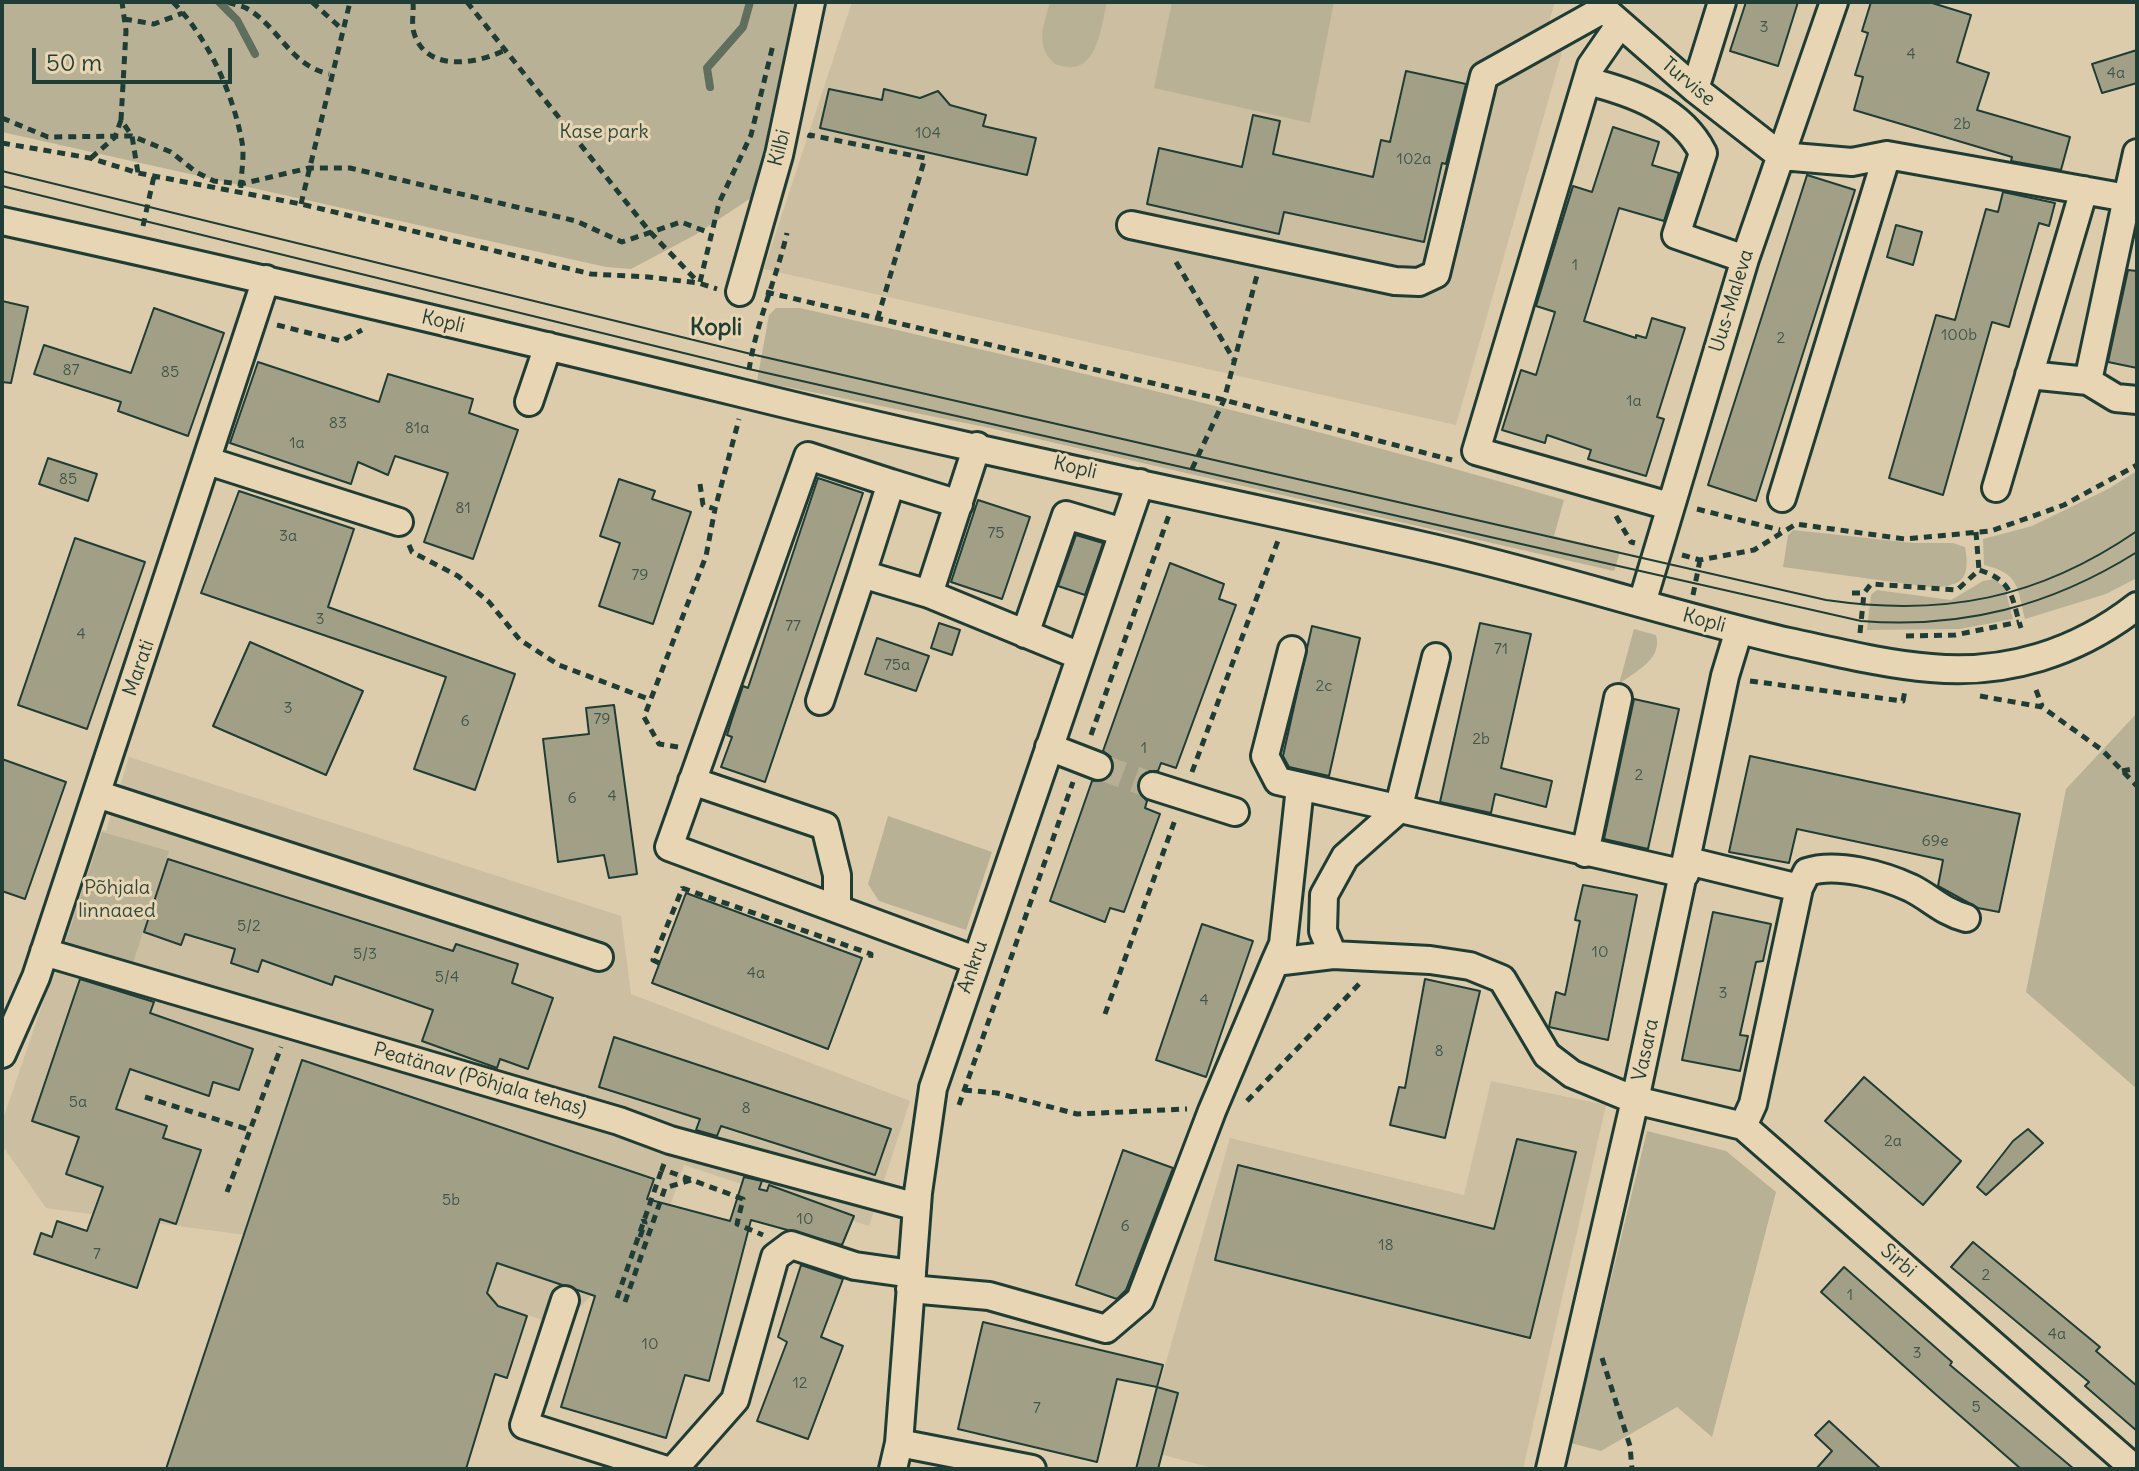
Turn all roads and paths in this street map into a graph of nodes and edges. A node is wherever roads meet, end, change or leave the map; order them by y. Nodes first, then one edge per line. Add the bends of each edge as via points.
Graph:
1 (123, 2) edge
2 (173, 2) edge
3 (228, 2) edge
4 (312, 2) edge
5 (350, 2) edge
6 (413, 2) edge
7 (467, 2) edge
8 (811, 2) edge
9 (1722, 2) edge
10 (1834, 2) edge
11 (1609, 12) edge
12 (183, 13) junction
13 (124, 19) junction
14 (343, 30) junction
15 (774, 41) dead end
16 (505, 50) junction
17 (329, 74) junction
18 (1587, 81) junction
19 (1695, 89) junction
20 (2, 118) edge
21 (121, 120) junction
22 (810, 135) dead end
23 (132, 136) junction
24 (115, 137) junction
25 (2, 143) edge
26 (2137, 153) edge
27 (1887, 155) junction
28 (1781, 156) junction
29 (90, 158) junction
30 (309, 168) junction
31 (138, 173) junction
32 (154, 176) junction
33 (241, 184) junction
34 (2084, 190) junction
35 (241, 193) junction
36 (2127, 198) junction
37 (301, 204) junction
38 (2, 221) edge
39 (1131, 225) dead end
40 (142, 229) dead end
41 (650, 232) junction
42 (710, 233) junction
43 (1183, 236) junction
44 (1263, 255) junction
45 (1745, 259) junction
46 (266, 279) junction
47 (699, 283) junction
48 (740, 292) joint
49 (878, 317) junction
50 (548, 346) junction
51 (1234, 361) junction
52 (2029, 375) junction
53 (747, 380) dead end
54 (2088, 381) junction
55 (1224, 400) junction
56 (2137, 400) edge
57 (529, 402) dead end
58 (740, 413) dead end
59 (977, 446) junction
60 (208, 461) junction
61 (1459, 462) dead end
62 (2137, 465) edge
63 (891, 483) junction
64 (1140, 483) junction
65 (700, 484) dead end
66 (1996, 488) dead end
67 (1186, 493) junction
68 (1782, 498) dead end
69 (959, 504) junction
70 (1681, 507) junction
71 (715, 509) junction
72 (1601, 509) dead end
73 (1169, 514) dead end
74 (399, 522) joint
75 (1781, 531) junction
76 (1123, 532) junction
77 (1976, 532) junction
78 (1642, 545) dead end
79 (1670, 552) dead end
80 (1700, 560) junction
81 (1979, 570) junction
82 (862, 574) junction
83 (1852, 593) dead end
84 (1864, 593) junction
85 (929, 594) junction
86 (1693, 596) dead end
87 (1642, 603) junction
88 (2137, 606) edge
89 (1739, 630) junction
90 (1025, 634) junction
91 (1872, 634) dead end
92 (1895, 636) dead end
93 (1292, 650) dead end
94 (1080, 656) junction
95 (1436, 657) dead end
96 (1737, 679) dead end
97 (1920, 688) dead end
98 (2036, 690) dead end
99 (1975, 696) dead end
100 (1618, 698) dead end
101 (651, 700) junction
102 (820, 701) dead end
103 (2042, 707) junction
104 (1049, 747) junction
105 (702, 752) junction
106 (1090, 763) junction
107 (2137, 768) edge
108 (2121, 771) junction
109 (692, 781) junction
110 (1153, 786) tunnel mouth
111 (2137, 786) edge
112 (1300, 787) junction
113 (97, 794) junction
114 (1398, 810) junction
115 (1235, 812) dead end
116 (1585, 853) junction
117 (695, 856) junction
118 (1686, 867) junction
119 (682, 888) junction
120 (1799, 888) junction
121 (837, 907) junction
122 (1966, 918) dead end
123 (44, 952) junction
124 (1333, 955) junction
125 (599, 957) dead end
126 (1391, 958) junction
127 (975, 960) junction
128 (870, 962) dead end
129 (1275, 962) junction
130 (659, 963) dead end
131 (289, 1024) junction
132 (2, 1054) edge
133 (965, 1090) junction
134 (145, 1097) dead end
135 (1635, 1100) junction
136 (1241, 1107) dead end
137 (1212, 1111) junction
138 (956, 1114) dead end
139 (1743, 1126) junction
140 (250, 1130) junction
141 (662, 1169) dead end
142 (675, 1173) dead end
143 (692, 1180) junction
144 (227, 1192) dead end
145 (917, 1207) junction
146 (643, 1218) junction
147 (640, 1252) junction
148 (781, 1253) junction
149 (911, 1281) junction
150 (617, 1298) dead end
151 (565, 1300) dead end
152 (625, 1302) dead end
153 (1585, 1317) junction
154 (896, 1456) edge
155 (663, 1469) edge
156 (674, 1469) edge
157 (1032, 1469) edge
158 (1550, 1469) edge
159 (1632, 1469) edge
160 (2135, 1469) edge

1 - 13 path
2 - 12 path
3 - 17 path via 250,11 296,59
4 - 14 path
5 - 14 path
6 - 16 path via 413,31 428,54 472,62
7 - 16 path
8 - 48 street, Kilbi via 779,155
9 - 19 street
10 - 28 street, Uus-Maleva
11 - 18 street
11 - 19 street, Turvise
11 - 44 street via 1484,76 1436,274 1419,282 1395,281
12 - 13 path via 154,24
12 - 33 path via 216,66 243,144
13 - 21 path
14 - 17 path
15 - 42 path via 751,135
16 - 41 path
17 - 30 path
18 - 45 street via 1653,103 1698,143 1703,153 1676,235
18 - 70 street via 1476,451
19 - 28 street, Turvise
20 - 24 path via 48,137
21 - 23 path
21 - 24 path
22 - 49 path via 925,158
23 - 24 path
23 - 31 path
23 - 33 path via 171,152 214,181
24 - 29 path
25 - 29 path
26 - 36 street
27 - 28 street via 1852,162
27 - 34 street
27 - 68 street
28 - 45 street, Uus-Maleva
29 - 31 path
30 - 33 path
30 - 37 path
30 - 41 path via 350,168 576,221 622,242
31 - 32 path
32 - 35 path
32 - 40 path
33 - 35 path
34 - 36 street
34 - 52 street
35 - 37 path
36 - 54 street
37 - 47 path via 591,274
38 - 46 street, Kopli
39 - 43 street
41 - 42 path via 681,222
41 - 47 path
42 - 47 path
43 - 44 street
43 - 51 path via 1175,260
44 - 51 path
45 - 70 street, Uus-Maleva
46 - 50 street, Kopli
46 - 60 street, Marati
47 - 48 path
49 - 53 path via 772,292 754,338
49 - 55 path
50 - 57 street
50 - 59 street, Kopli
51 - 55 path
52 - 54 street
52 - 66 street
54 - 56 street via 2116,398
55 - 61 path
55 - 67 path via 1196,457
58 - 71 path
59 - 64 street, Kopli
59 - 69 street
60 - 74 street
60 - 113 street, Marati
62 - 77 path via 2064,505
63 - 69 street
63 - 82 street
63 - 105 street via 808,456
64 - 67 street, Kopli
64 - 76 street, Ankru
65 - 71 path via 703,505
67 - 87 street, Kopli via 1439,549
69 - 85 street
70 - 75 path
70 - 87 street, Uus-Maleva
71 - 101 path via 706,556
72 - 78 path via 1616,515 1631,542
73 - 106 path
74 - 101 path via 412,552 458,576 489,602 520,640 559,665
75 - 77 path via 1796,524 1905,539
75 - 80 path via 1754,550
76 - 90 street via 1066,515
76 - 94 street, Ankru
77 - 81 path
79 - 80 path
80 - 86 path
81 - 84 path via 1957,590 1871,584
81 - 92 path via 2008,585 2020,625 1955,635
82 - 85 street
82 - 102 street
83 - 84 path
84 - 91 path via 1860,633
85 - 90 street
87 - 89 street, Kopli
88 - 89 street, Kopli via 2056,653 1986,669 1873,660
89 - 118 street, Vasara
90 - 94 street
93 - 112 street via 1265,756 1278,781
94 - 104 street, Ankru
95 - 114 street
96 - 97 path via 1903,701 1906,686
98 - 103 path
99 - 103 path
100 - 116 street
101 - 105 path via 644,717 659,744
103 - 108 path via 2102,750
104 - 106 street
104 - 127 street, Ankru
105 - 109 street
106 - 133 path
107 - 108 path
108 - 111 path
109 - 117 street via 669,847
109 - 121 street via 825,826 837,875
110 - 115 street
112 - 114 street
112 - 129 street via 1283,944
113 - 123 street, Marati
113 - 125 street
114 - 116 street
114 - 124 street via 1345,857 1324,895 1323,931
116 - 118 street
117 - 119 path
117 - 121 street
118 - 120 street
118 - 135 street, Vasara
119 - 128 path via 871,954
119 - 130 path via 653,960
120 - 122 street via 1807,872 1822,867 1888,879 1945,912
120 - 139 street via 1753,1104
121 - 127 street
123 - 131 street, Peatänav (Põhjala tehas)
123 - 132 street, Marati
124 - 126 street, Sirbi
124 - 129 street, Sirbi
126 - 135 street, Sirbi via 1470,966 1502,979 1547,1055 1572,1074
126 - 136 path via 1356,986
127 - 145 street, Ankru via 933,1088
129 - 137 street
131 - 140 path
131 - 145 street, Peatänav (Põhjala tehas) via 670,1140
133 - 137 path via 1077,1114
133 - 138 path
134 - 140 path
135 - 139 street, Sirbi
135 - 153 street, Vasara
137 - 149 street via 1140,1300 1106,1329 989,1296
139 - 160 street, Sirbi
140 - 144 path
141 - 146 path
142 - 143 path
143 - 147 path via 665,1188
143 - 148 path via 743,1199 737,1224 759,1231
145 - 149 street, Ankru
146 - 147 path via 634,1250
146 - 150 path
147 - 152 path
148 - 149 street via 791,1245
148 - 156 street via 775,1257 735,1400
149 - 154 street, Ankru
151 - 155 street via 524,1425
153 - 158 street, Vasara
153 - 159 path via 1630,1446
154 - 157 street

